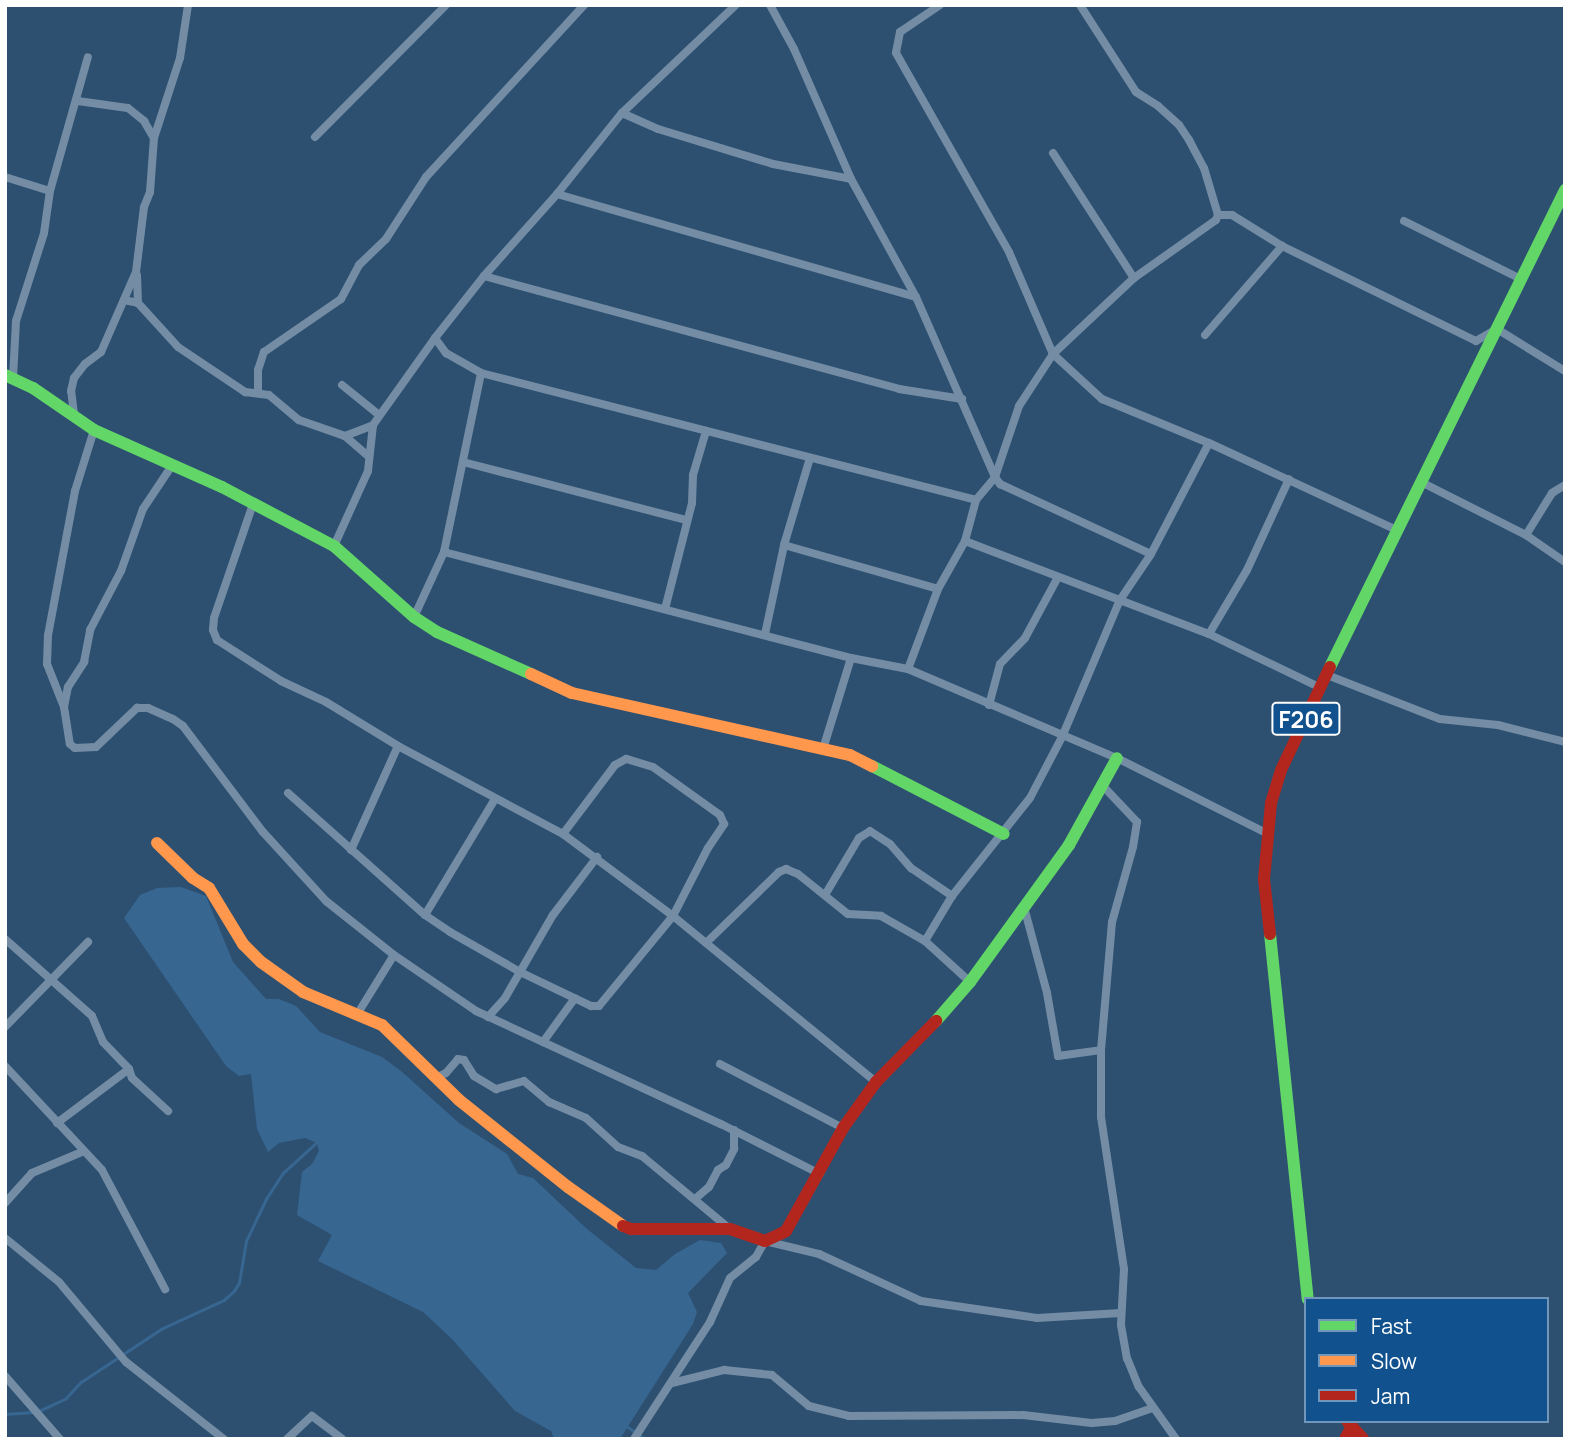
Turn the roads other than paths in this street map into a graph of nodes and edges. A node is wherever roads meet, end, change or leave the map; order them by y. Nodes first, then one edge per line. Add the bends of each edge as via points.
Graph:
1 (188, 5) edge
2 (446, 5) edge
3 (584, 5) edge
4 (736, 5) edge
5 (770, 5) edge
6 (940, 5) edge
7 (1080, 5) edge
8 (88, 57) dead end
9 (78, 101) junction
10 (622, 113) junction
11 (315, 137) dead end
12 (154, 138) junction
13 (1053, 153) dead end
14 (5, 177) edge
15 (851, 179) junction
16 (1565, 190) edge
17 (50, 191) junction
18 (558, 194) junction
19 (1218, 215) junction
20 (1404, 221) dead end
21 (1282, 246) junction
22 (136, 272) junction
23 (484, 276) junction
24 (1134, 278) junction
25 (1521, 279) junction
26 (916, 297) junction
27 (124, 300) junction
28 (138, 303) junction
29 (1497, 328) junction
30 (1205, 335) dead end
31 (435, 338) junction
32 (1053, 354) junction
33 (1565, 370) edge
34 (481, 373) junction
35 (9, 377) edge
36 (342, 385) dead end
37 (258, 393) junction
38 (962, 399) junction
39 (74, 414) junction
40 (379, 415) junction
41 (373, 425) junction
42 (94, 430) junction
43 (706, 431) junction
44 (345, 436) junction
45 (1209, 443) junction
46 (367, 455) junction
47 (810, 458) junction
48 (463, 462) junction
49 (173, 464) junction
50 (995, 477) junction
51 (1289, 479) junction
52 (1422, 482) junction
53 (1565, 485) edge
54 (976, 500) junction
55 (253, 504) junction
56 (687, 520) junction
57 (1396, 530) junction
58 (1526, 535) junction
59 (965, 541) junction
60 (784, 545) junction
61 (334, 546) junction
62 (444, 552) junction
63 (1151, 554) junction
64 (1565, 562) edge
65 (1058, 576) junction
66 (938, 589) junction
67 (1120, 600) junction
68 (665, 609) junction
69 (414, 617) junction
70 (765, 634) junction
71 (1209, 634) junction
72 (851, 658) junction
73 (908, 669) junction
74 (1327, 675) junction
75 (1321, 688) junction
76 (989, 705) junction
77 (64, 707) junction
78 (1062, 737) junction
79 (1565, 742) edge
80 (398, 746) junction
81 (822, 749) junction
82 (1116, 758) junction
83 (1102, 785) junction
84 (288, 793) dead end
85 (495, 799) junction
86 (1266, 833) junction
87 (563, 834) junction
88 (1004, 834) junction
89 (157, 843) dead end
90 (351, 850) junction
91 (597, 857) junction
92 (825, 895) junction
93 (952, 896) junction
94 (1024, 907) junction
95 (425, 915) junction
96 (673, 916) junction
97 (5, 939) edge
98 (925, 941) junction
99 (88, 942) dead end
100 (706, 943) junction
101 (394, 955) junction
102 (520, 972) junction
103 (51, 978) junction
104 (970, 982) junction
105 (575, 998) junction
106 (358, 1013) junction
107 (488, 1017) junction
108 (5, 1027) edge
109 (543, 1042) junction
110 (1101, 1051) junction
111 (720, 1064) dead end
112 (5, 1066) edge
113 (129, 1069) junction
114 (438, 1077) junction
115 (876, 1082) junction
116 (168, 1111) dead end
117 (57, 1123) junction
118 (843, 1128) junction
119 (734, 1130) junction
120 (84, 1151) junction
121 (820, 1174) junction
122 (695, 1199) junction
123 (5, 1203) edge
124 (730, 1229) junction
125 (5, 1238) edge
126 (765, 1241) junction
127 (165, 1289) dead end
128 (1308, 1297) edge
129 (1121, 1313) junction
130 (5, 1376) edge
131 (672, 1383) junction
132 (1152, 1408) junction
133 (1348, 1429) edge
134 (60, 1439) edge
135 (224, 1439) edge
136 (287, 1439) edge
137 (342, 1439) edge
138 (634, 1439) edge
139 (1176, 1439) edge
140 (1363, 1439) edge

1 - 12 street via 180,58
2 - 11 street
3 - 37 street via 426,177 386,239 359,265 341,299 264,352
4 - 10 street
5 - 15 street
6 - 32 street via 900,32 896,53 1009,252
7 - 19 street via 1136,92 1179,125 1189,140
8 - 9 street
9 - 12 street via 128,108
9 - 17 street
10 - 15 street via 773,164
10 - 18 street
12 - 22 street
13 - 24 street
14 - 17 street
15 - 26 street
16 - 25 street, F206
17 - 35 street via 44,233 16,321
18 - 23 street
18 - 26 street
19 - 21 street via 1232,215
19 - 24 street
20 - 25 street
21 - 29 street via 1476,341
21 - 30 street
22 - 27 street
22 - 28 street
23 - 31 street
23 - 38 street via 899,389
24 - 32 street
25 - 29 street, F206
26 - 38 street
27 - 28 street
27 - 39 street via 101,352 74,378
28 - 37 street via 178,348 245,391
29 - 33 street
29 - 52 street, F206
31 - 34 street via 446,353
31 - 40 street
32 - 45 street via 1102,400
32 - 50 street via 1019,406
34 - 43 street
34 - 48 street
35 - 39 street
36 - 40 street
37 - 44 street via 269,395 299,419
38 - 50 street
39 - 42 street
40 - 41 street
41 - 44 street
41 - 46 street
42 - 49 street
42 - 77 street via 75,491 48,635 47,664
43 - 47 street
43 - 56 street via 693,475
44 - 46 street
45 - 51 street
45 - 63 street
46 - 61 street via 362,488
47 - 54 street
47 - 60 street
48 - 56 street
48 - 62 street
49 - 55 street
49 - 77 street via 143,509 121,571 90,630 84,662 68,687
50 - 54 street
50 - 63 street via 1000,484
51 - 57 street
51 - 71 street via 1247,570
52 - 57 street, F206
52 - 58 street
53 - 58 street via 1552,493
54 - 59 street
55 - 61 street
55 - 80 street via 214,618 217,640
56 - 68 street
57 - 74 street, F206
58 - 64 street
59 - 65 street
59 - 66 street
60 - 66 street
60 - 70 street
61 - 69 street
62 - 68 street
62 - 69 street
63 - 67 street
65 - 67 street
65 - 76 street via 1025,638 1000,664
66 - 73 street
67 - 71 street
67 - 78 street
68 - 70 street
69 - 81 street via 437,632 572,693
70 - 72 street
71 - 75 street
72 - 73 street
72 - 81 street
73 - 76 street
74 - 75 street, F206
74 - 79 street via 1440,719 1498,725
75 - 86 street, F206 via 1281,770
76 - 78 street
77 - 101 street via 70,744 75,748 96,747 137,708 148,708 183,726 263,832 326,901
78 - 82 street
78 - 88 street via 1030,798
80 - 85 street
80 - 90 street
81 - 88 street via 872,765
82 - 83 street
82 - 86 street
83 - 94 street via 1069,845
83 - 110 street via 1137,822 1112,922
84 - 90 street
85 - 87 street
85 - 95 street
86 - 128 street, F206 via 1264,879
87 - 91 street
87 - 96 street via 615,765 626,759 653,767 720,815 724,824
88 - 93 street
89 - 106 street via 209,888 243,944 261,962 303,992
90 - 95 street
91 - 96 street
91 - 102 street via 553,915
92 - 93 street via 859,838 870,831 890,844 911,868
92 - 98 street via 848,914 881,916
92 - 100 street via 786,869
93 - 98 street
94 - 104 street
94 - 110 street via 1047,992 1058,1056
95 - 102 street
96 - 100 street
96 - 105 street via 599,1006
97 - 103 street
98 - 104 street
99 - 103 street
100 - 115 street
101 - 106 street
101 - 107 street
102 - 105 street
102 - 107 street
103 - 108 street
103 - 113 street via 92,1016 103,1042
104 - 115 street
105 - 109 street
106 - 114 street via 382,1026
107 - 109 street
109 - 119 street
110 - 129 street via 1101,1117 1124,1269
111 - 118 street
112 - 117 street
113 - 116 street via 132,1078
113 - 117 street
114 - 122 street via 458,1059 496,1089 524,1081 549,1102 586,1118 618,1147 642,1156
114 - 124 street via 458,1100 622,1225 631,1229
115 - 118 street
117 - 120 street
118 - 121 street
119 - 121 street
119 - 122 street via 734,1149 726,1165
120 - 123 street via 32,1174
120 - 127 street via 114,1188
121 - 126 street via 786,1231
122 - 124 street
124 - 126 street
125 - 135 street via 59,1282 126,1362
126 - 129 street via 819,1254 921,1301 1037,1318
126 - 131 street via 756,1257 730,1278 710,1322
129 - 132 street via 1127,1358
130 - 134 street
131 - 132 street via 724,1370 772,1375 809,1406 849,1416 1023,1415 1092,1423 1115,1421
131 - 138 street
132 - 139 street
133 - 140 street
136 - 137 street via 312,1416

